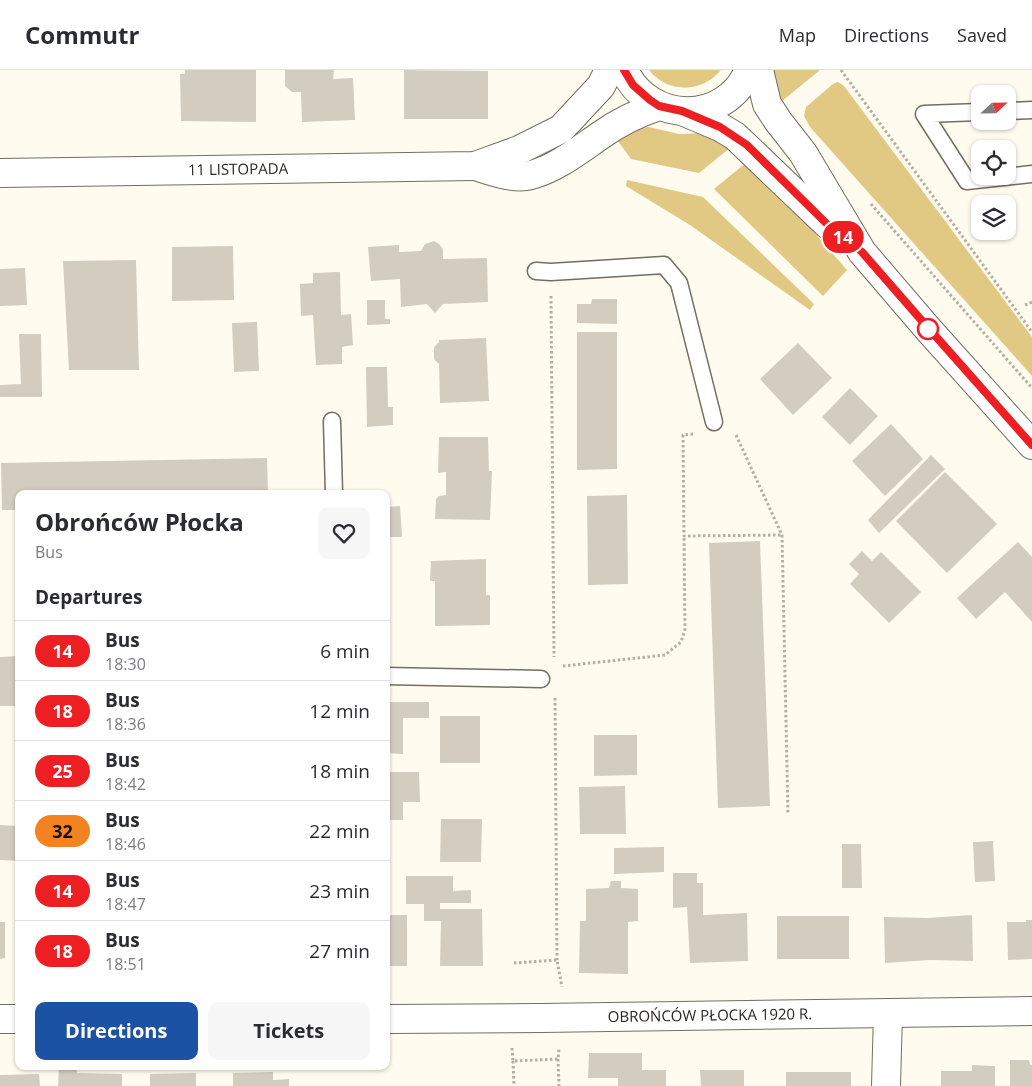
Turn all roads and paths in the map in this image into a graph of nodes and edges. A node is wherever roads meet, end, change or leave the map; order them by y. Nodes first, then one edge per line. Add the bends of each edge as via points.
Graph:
1 (609, 70) edge
2 (624, 70) edge
3 (749, 70) edge
4 (759, 70) edge
5 (841, 70) edge
6 (671, 108) junction
7 (1032, 110) edge
8 (1016, 111) edge
9 (971, 112) edge
10 (475, 166) junction
11 (0, 173) edge
12 (1032, 174) edge
13 (865, 196) dead end
14 (862, 252) junction
15 (544, 271) joint
16 (1032, 302) edge
17 (1025, 305) dead end
18 (1032, 332) edge
19 (1032, 388) edge
20 (332, 421) dead end
21 (714, 422) dead end
22 (734, 430) dead end
23 (700, 433) dead end
24 (1032, 445) edge
25 (334, 490) edge
26 (782, 535) junction
27 (684, 536) junction
28 (554, 657) dead end
29 (554, 667) dead end
30 (390, 676) edge
31 (541, 679) dead end
32 (555, 696) dead end
33 (788, 814) dead end
34 (558, 960) junction
35 (514, 963) dead end
36 (563, 992) dead end
37 (1032, 1011) edge
38 (888, 1013) junction
39 (0, 1019) edge
40 (15, 1019) edge
41 (390, 1019) edge
42 (558, 1059) dead end
43 (513, 1061) dead end
44 (514, 1086) edge
45 (558, 1086) edge
46 (886, 1086) edge

1 - 10 street, 11 LISTOPADA via 601,86 561,129 519,150
2 - 6 street via 641,94
3 - 6 street, 11 LISTOPADA via 738,88 718,104 695,111
4 - 14 street via 767,104 803,154
5 - 18 path
6 - 10 street, 11 LISTOPADA via 637,113 559,163 530,176 504,175
6 - 14 street via 735,136 826,223
7 - 8 lane
9 - 12 lane via 924,114 967,181
10 - 11 street, 11 LISTOPADA
13 - 19 path
14 - 24 street
15 - 21 lane via 664,264 679,283
15 - 28 path
16 - 17 path
20 - 25 lane
22 - 26 path
23 - 27 path via 683,434
26 - 27 path
26 - 33 path
27 - 29 path via 685,628 681,642 666,655
30 - 31 lane
32 - 34 path
34 - 35 path
34 - 36 path
37 - 38 street, OBROŃCÓW PŁOCKA 1920 R.
38 - 41 street, OBROŃCÓW PŁOCKA 1920 R.
38 - 46 street
39 - 40 street
42 - 45 path
43 - 44 path

